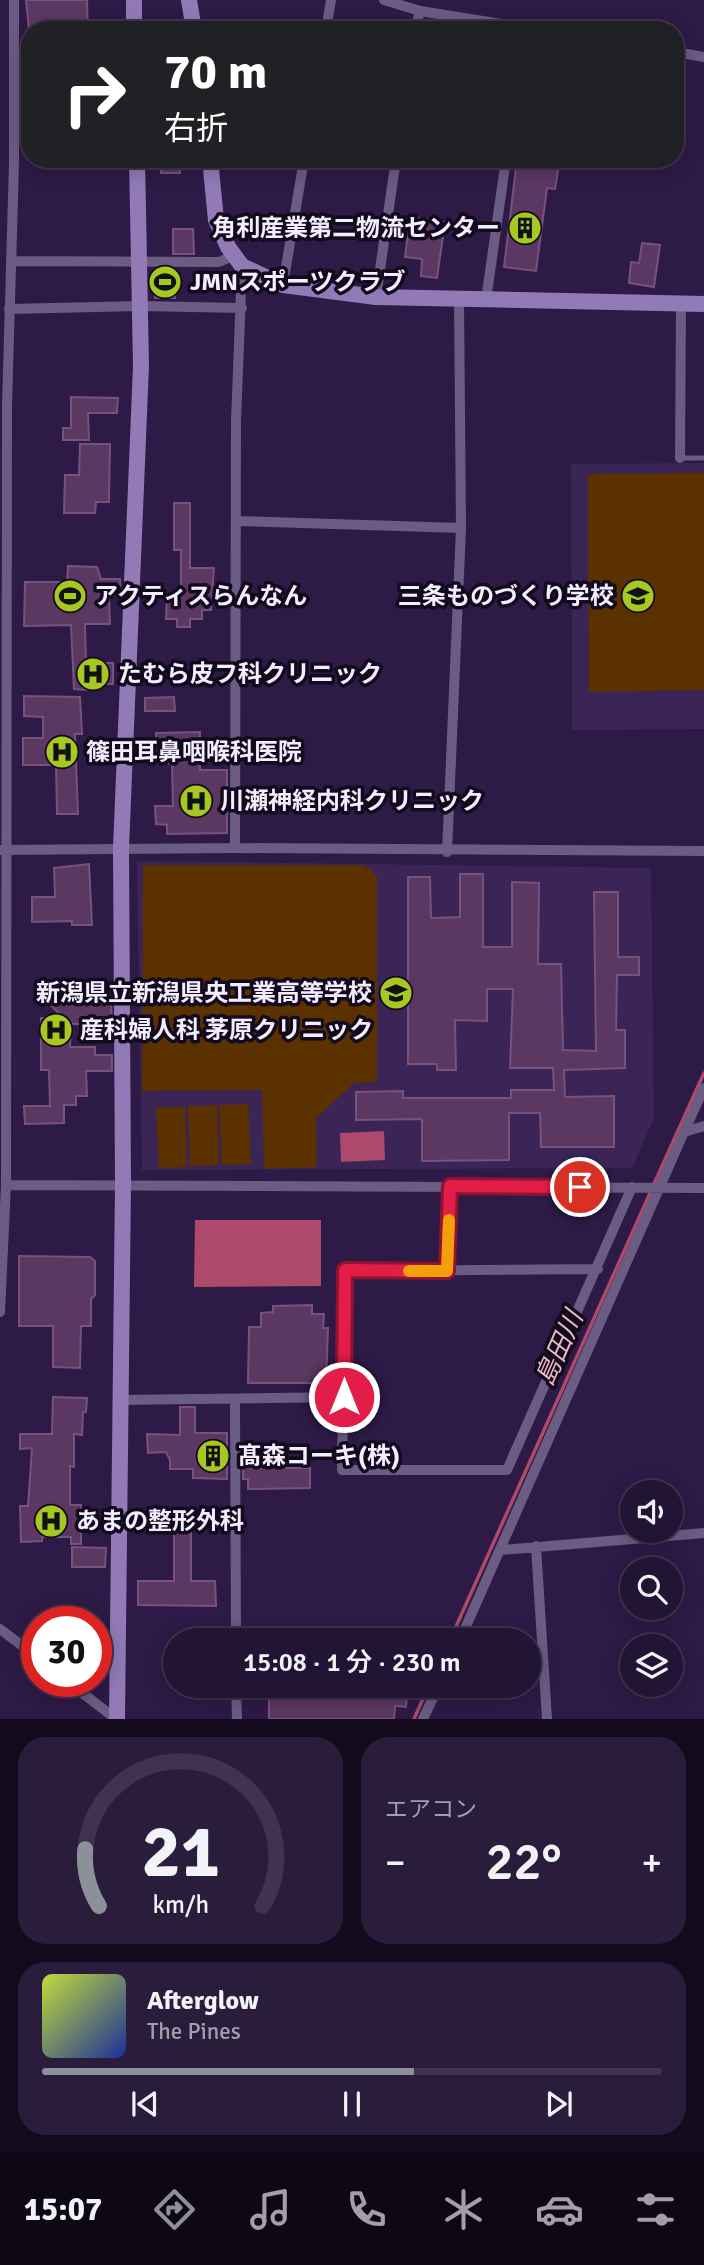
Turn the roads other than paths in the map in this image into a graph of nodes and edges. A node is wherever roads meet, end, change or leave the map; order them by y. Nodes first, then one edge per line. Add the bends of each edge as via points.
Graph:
1 (15, 0) edge
2 (134, 0) edge
3 (189, 0) edge
4 (331, 0) edge
5 (384, 0) edge
6 (420, 11) junction
7 (134, 21) edge
8 (192, 21) edge
9 (328, 21) edge
10 (417, 21) edge
11 (478, 21) edge
12 (684, 53) edge
13 (704, 57) edge
14 (14, 119) junction
15 (21, 119) edge
16 (137, 168) edge
17 (211, 168) edge
18 (302, 168) edge
19 (395, 168) edge
20 (505, 168) edge
21 (11, 261) junction
22 (238, 261) junction
23 (139, 262) junction
24 (283, 285) junction
25 (376, 297) junction
26 (460, 300) junction
27 (486, 300) junction
28 (681, 303) junction
29 (704, 304) edge
30 (140, 306) junction
31 (242, 308) junction
32 (9, 309) junction
33 (680, 458) joint
34 (704, 458) edge
35 (236, 522) junction
36 (461, 528) junction
37 (121, 848) junction
38 (235, 848) junction
39 (2, 850) edge
40 (704, 851) edge
41 (447, 852) junction
42 (704, 1088) edge
43 (704, 1126) edge
44 (684, 1132) junction
45 (123, 1184) junction
46 (6, 1185) junction
47 (450, 1186) junction
48 (660, 1186) junction
49 (632, 1187) junction
50 (704, 1188) edge
51 (598, 1269) junction
52 (447, 1271) junction
53 (0, 1312) edge
54 (344, 1397) junction
55 (235, 1399) junction
56 (119, 1400) junction
57 (704, 1533) edge
58 (536, 1546) junction
59 (501, 1549) junction
60 (236, 1628) edge
61 (465, 1628) edge
62 (0, 1629) edge
63 (21, 1645) edge
64 (88, 1697) edge
65 (236, 1698) edge
66 (433, 1698) edge
67 (117, 1719) edge
68 (237, 1719) edge
69 (424, 1719) edge
70 (547, 1719) edge

1 - 14 street
2 - 7 street
3 - 8 street
4 - 9 street
5 - 6 street
6 - 10 street
6 - 11 street
12 - 13 street
14 - 15 street
14 - 21 street
16 - 23 street
17 - 22 street via 216,220
18 - 24 street
19 - 25 street
20 - 27 street
21 - 23 street
21 - 32 street
22 - 23 street
22 - 24 street
22 - 31 street
23 - 30 street
24 - 25 street
25 - 26 street
26 - 27 street
26 - 36 street
27 - 28 street
28 - 29 street
28 - 33 street
30 - 31 street
30 - 32 street
30 - 37 street
31 - 35 street
32 - 39 street
33 - 34 lane
35 - 36 street
35 - 38 street
36 - 41 street
37 - 38 street
37 - 39 street
37 - 45 street
38 - 41 street
39 - 46 street
40 - 41 street
42 - 44 street
43 - 44 street
44 - 48 street
45 - 46 street
45 - 47 street
45 - 56 street
46 - 53 street
47 - 49 street
47 - 52 street
48 - 49 street
48 - 50 street
48 - 59 street
49 - 51 street
51 - 52 street
51 - 54 street via 507,1470 342,1470
52 - 54 street via 345,1270
54 - 55 street
55 - 56 street
55 - 60 street
56 - 67 street
57 - 58 street
58 - 59 street
58 - 70 street
59 - 61 street
62 - 63 street
64 - 67 street
65 - 68 street
66 - 69 street

